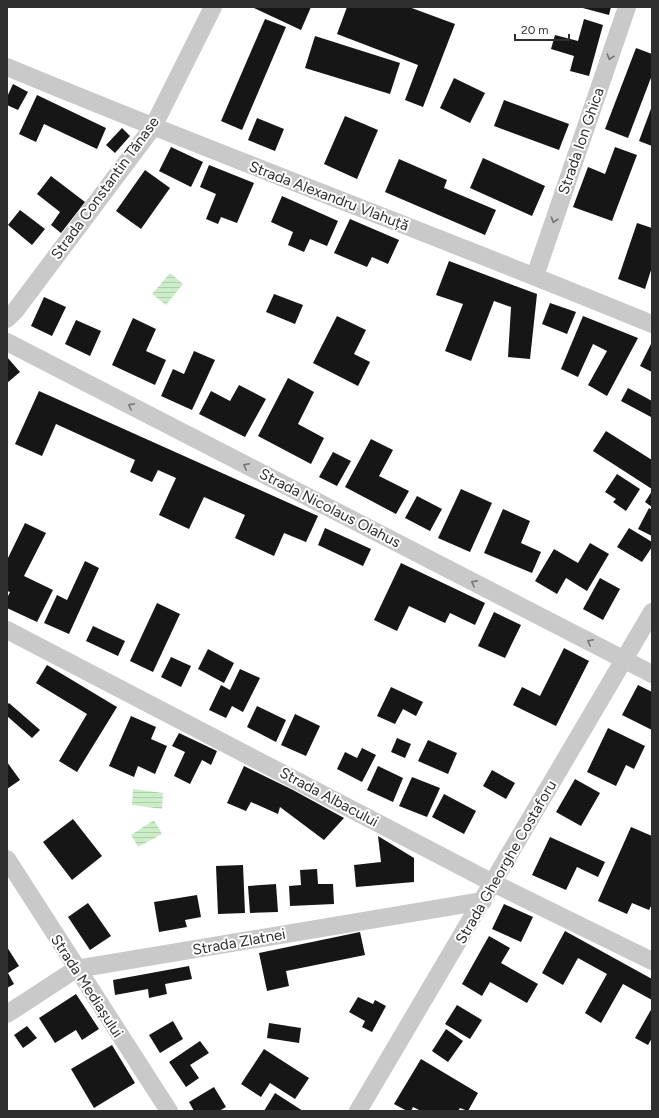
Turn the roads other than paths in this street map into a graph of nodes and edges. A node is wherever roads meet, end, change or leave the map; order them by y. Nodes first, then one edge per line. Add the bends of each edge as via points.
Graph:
1 (213, 7) edge
2 (627, 7) edge
3 (7, 67) edge
4 (153, 127) junction
5 (535, 276) junction
6 (7, 319) edge
7 (652, 324) edge
8 (7, 342) edge
9 (652, 612) edge
10 (7, 630) edge
11 (624, 660) junction
12 (652, 674) edge
13 (7, 859) edge
14 (493, 883) junction
15 (483, 901) junction
16 (652, 961) edge
17 (76, 969) junction
18 (7, 1014) edge
19 (169, 1111) edge
20 (358, 1111) edge

1 - 4 street, Strada Constantin Tănase
2 -> 5 street, Strada Ion Ghica
3 - 4 street, Strada Alexandru Vlahuță
4 - 5 street, Strada Alexandru Vlahuță
4 - 6 street, Strada Constantin Tănase
5 - 7 street, Strada Alexandru Vlahuță
11 -> 8 street, Strada Nicolaus Olahus
9 - 11 street, Strada Gheorghe Costaforu
10 - 14 street, Strada Albacului
11 - 12 street, Strada Nicolaus Olahus
11 - 14 street, Strada Gheorghe Costaforu
13 - 17 street, Strada Mediașului
14 - 15 street, Strada Gheorghe Costaforu
14 - 16 street, Strada Albacului
15 - 17 street, Strada Zlatnei
15 - 20 street, Strada Gheorghe Costaforu
17 - 18 street, Strada Zlatnei
17 - 19 street, Strada Mediașului

